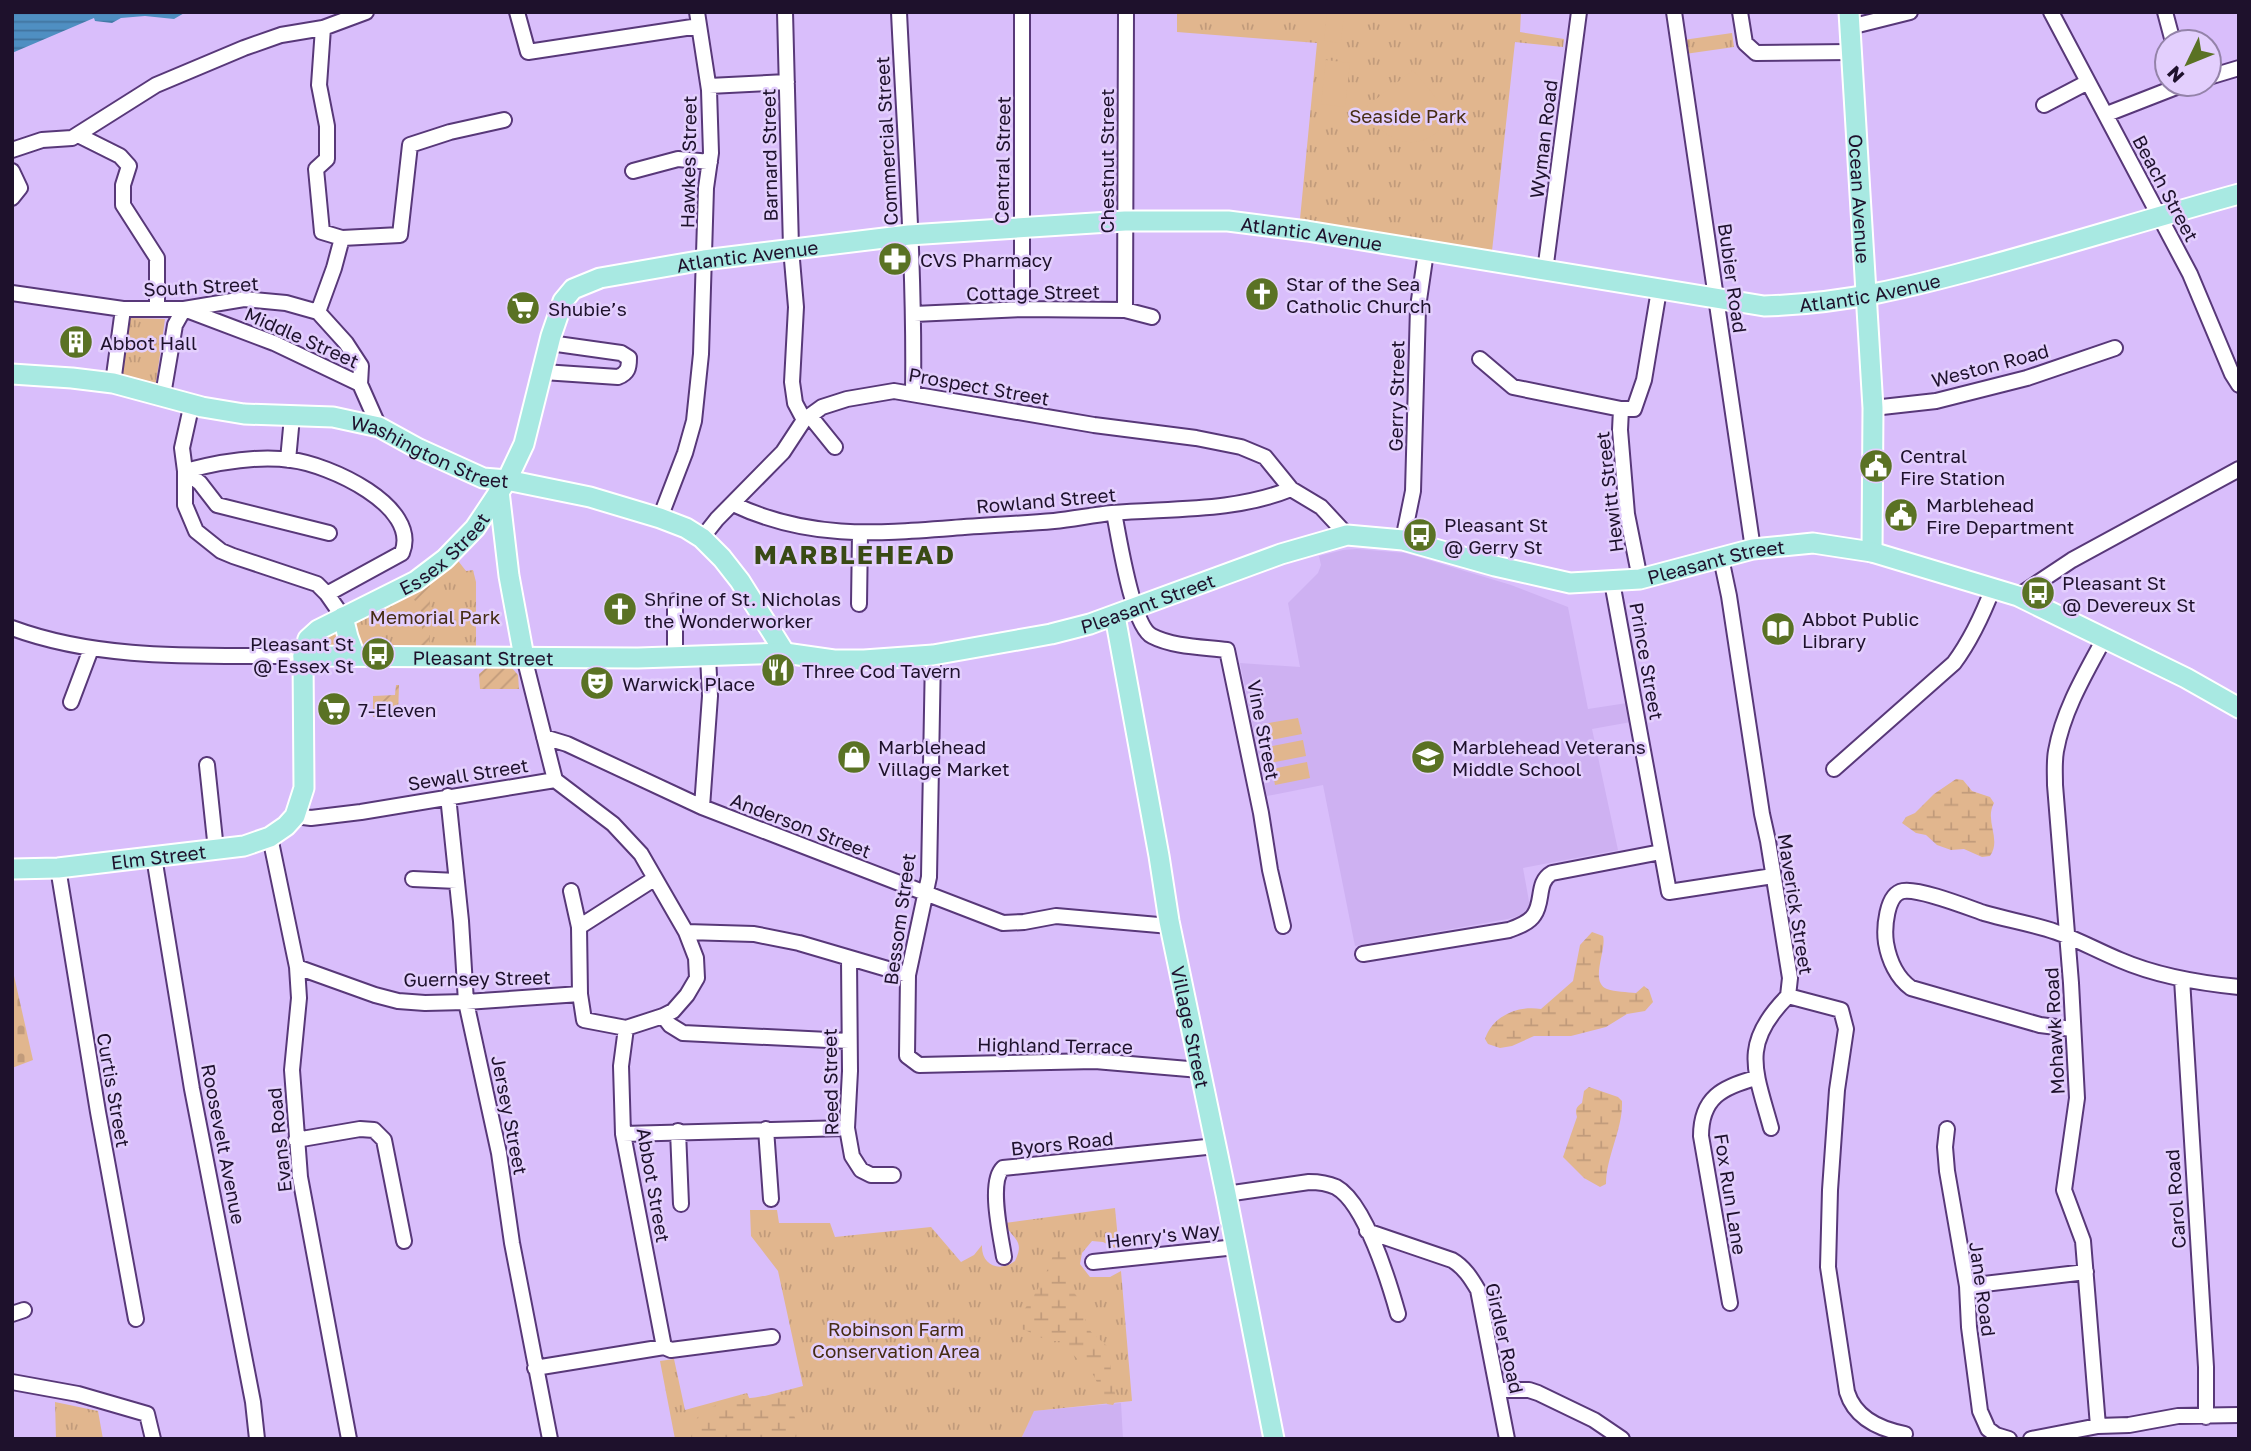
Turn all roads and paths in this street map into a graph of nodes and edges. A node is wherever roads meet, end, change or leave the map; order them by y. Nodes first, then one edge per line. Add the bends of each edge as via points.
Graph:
1 (366, 12) edge
2 (517, 12) edge
3 (785, 12) edge
4 (899, 12) edge
5 (1022, 12) edge
6 (1126, 12) edge
7 (1580, 12) edge
8 (1674, 12) edge
9 (1740, 12) edge
10 (1910, 12) edge
11 (2051, 12) edge
12 (698, 19) edge
13 (1850, 19) edge
14 (323, 28) junction
15 (1851, 52) junction
16 (787, 82) junction
17 (2088, 82) junction
18 (709, 86) junction
19 (2153, 96) edge
20 (2044, 105) dead end
21 (2107, 114) junction
22 (504, 120) dead end
23 (78, 135) junction
24 (12, 150) edge
25 (710, 162) junction
26 (12, 171) edge
27 (633, 171) dead end
28 (2239, 194) edge
29 (12, 198) edge
30 (2161, 216) junction
31 (1125, 221) junction
32 (1021, 227) junction
33 (909, 234) junction
34 (342, 238) junction
35 (791, 248) junction
36 (1426, 252) junction
37 (705, 260) junction
38 (1545, 271) junction
39 (1659, 290) junction
40 (12, 293) edge
41 (1865, 297) junction
42 (1716, 299) junction
43 (123, 309) junction
44 (157, 309) junction
45 (184, 309) junction
46 (1022, 309) junction
47 (1125, 310) junction
48 (318, 312) junction
49 (914, 314) junction
50 (1152, 317) dead end
51 (550, 343) junction
52 (2115, 348) dead end
53 (1480, 359) dead end
54 (543, 372) junction
55 (12, 374) edge
56 (113, 383) junction
57 (360, 384) junction
58 (2239, 385) edge
59 (913, 394) junction
60 (163, 395) junction
61 (192, 403) junction
62 (1872, 408) junction
63 (1621, 409) junction
64 (292, 417) junction
65 (807, 418) junction
66 (380, 427) junction
67 (835, 447) dead end
68 (288, 460) junction
69 (2239, 469) edge
70 (185, 471) junction
71 (503, 485) junction
72 (1291, 489) junction
73 (733, 504) junction
74 (1114, 513) junction
75 (660, 518) junction
76 (502, 525) junction
77 (475, 528) junction
78 (330, 533) dead end
79 (860, 533) junction
80 (1347, 536) junction
81 (702, 538) junction
82 (1403, 540) junction
83 (1753, 549) junction
84 (1872, 552) junction
85 (1721, 558) junction
86 (1640, 579) junction
87 (1612, 582) junction
88 (1993, 588) junction
89 (327, 594) junction
90 (2018, 596) junction
91 (675, 601) dead end
92 (859, 604) dead end
93 (1134, 608) junction
94 (1115, 615) junction
95 (343, 617) junction
96 (12, 628) edge
97 (2104, 639) junction
98 (92, 649) junction
99 (785, 653) junction
100 (303, 656) junction
101 (355, 656) junction
102 (708, 656) junction
103 (933, 656) junction
104 (524, 657) junction
105 (675, 657) junction
106 (71, 702) dead end
107 (2239, 708) edge
108 (544, 737) junction
109 (207, 765) dead end
110 (1834, 769) dead end
111 (555, 780) junction
112 (448, 796) junction
113 (702, 807) junction
114 (295, 816) junction
115 (270, 837) junction
116 (216, 849) junction
117 (1661, 852) junction
118 (154, 857) junction
119 (58, 868) junction
120 (12, 869) edge
121 (1773, 876) junction
122 (413, 879) dead end
123 (654, 879) junction
124 (457, 881) junction
125 (571, 891) dead end
126 (925, 894) junction
127 (1170, 926) junction
128 (1283, 926) dead end
129 (579, 927) junction
130 (686, 932) junction
131 (2067, 936) junction
132 (1363, 954) dead end
133 (849, 959) junction
134 (297, 967) junction
135 (908, 975) junction
136 (2182, 979) junction
137 (2239, 987) edge
138 (580, 994) junction
139 (1788, 996) junction
140 (466, 1002) junction
141 (663, 1016) junction
142 (626, 1028) junction
143 (2072, 1028) junction
144 (849, 1041) junction
145 (911, 1060) joint
146 (1199, 1064) junction
147 (1756, 1078) junction
148 (846, 1128) junction
149 (1771, 1128) dead end
150 (766, 1129) junction
151 (1947, 1129) dead end
152 (678, 1131) junction
153 (624, 1134) junction
154 (296, 1140) junction
155 (1216, 1146) junction
156 (892, 1175) dead end
157 (1226, 1194) junction
158 (771, 1199) dead end
159 (681, 1204) dead end
160 (1367, 1231) junction
161 (404, 1241) dead end
162 (1236, 1247) junction
163 (1004, 1257) dead end
164 (1093, 1262) dead end
165 (2086, 1272) junction
166 (1967, 1286) junction
167 (1730, 1303) dead end
168 (1398, 1314) dead end
169 (136, 1319) dead end
170 (772, 1337) dead end
171 (664, 1347) junction
172 (535, 1368) junction
173 (12, 1382) edge
174 (1499, 1390) junction
175 (2239, 1415) edge
176 (2206, 1416) junction
177 (2098, 1426) junction
178 (1905, 1434) dead end
179 (153, 1439) edge
180 (257, 1439) edge
181 (349, 1439) edge
182 (550, 1439) edge
183 (1274, 1439) edge
184 (1507, 1439) edge
185 (1622, 1439) edge
186 (2009, 1439) edge
187 (2031, 1439) edge

1 - 14 street
2 - 12 street via 528,52
3 - 16 street, Barnard Street
4 - 33 street, Commercial Street
5 - 32 street, Central Street
6 - 31 street, Chestnut Street
7 - 38 street, Wyman Road
8 - 42 street, Bubier Road
9 - 15 street via 1745,45 1756,53
10 - 13 street
11 - 17 street, Beach Street
12 - 18 street, Hawkes Street
13 - 15 main road, Ocean Avenue
14 - 23 street via 256,43 156,85
14 - 34 street via 319,85 327,126 327,159 316,169 322,232
15 - 41 main road, Ocean Avenue
16 - 18 street
16 - 35 street, Barnard Street
17 - 20 street
17 - 21 street, Beach Street
18 - 25 street, Hawkes Street
19 - 21 street
21 - 30 street, Beach Street
22 - 34 street via 410,145 400,234
23 - 24 street
23 - 44 street via 120,156 129,166 122,205 157,258
25 - 27 street via 678,159
25 - 37 street, Hawkes Street
26 - 29 street via 20,188
28 - 30 main road, Atlantic Avenue
30 - 41 main road, Atlantic Avenue
30 - 58 street, Beach Street
31 - 32 main road, Atlantic Avenue
31 - 36 main road, Atlantic Avenue via 1228,220
31 - 47 street, Chestnut Street
32 - 33 main road, Atlantic Avenue
32 - 46 street, Central Street
33 - 35 main road, Atlantic Avenue
33 - 49 street, Commercial Street
34 - 48 street
35 - 37 main road, Atlantic Avenue
35 - 65 street, Barnard Street via 796,307 792,382 795,403
36 - 38 main road, Atlantic Avenue
36 - 82 street, Gerry Street via 1418,306 1413,491
37 - 51 main road, Atlantic Avenue via 583,283 563,301
37 - 75 street, Hawkes Street via 694,421
38 - 39 main road, Atlantic Avenue
39 - 42 main road, Atlantic Avenue
39 - 63 street, Hewitt Street via 1644,380 1634,409
40 - 43 street, South Street
41 - 42 main road, Atlantic Avenue via 1764,306
41 - 62 main road, Ocean Avenue
42 - 83 street, Bubier Road
43 - 44 street, South Street
43 - 56 street
44 - 45 street, South Street
45 - 48 street, South Street via 244,299
45 - 57 street, Middle Street via 274,342
45 - 60 street via 175,325
46 - 47 street, Cottage Street
46 - 49 street, Cottage Street
47 - 50 street, Cottage Street
48 - 57 street via 360,366
49 - 59 street, Commercial Street
51 - 54 main road, Atlantic Avenue
51 - 54 street via 621,353 629,358 629,368 618,377
52 - 62 street, Weston Road via 2027,378 1949,397
53 - 63 street via 1513,387
54 - 71 main road, Atlantic Avenue via 524,444
55 - 56 main road, Washington Street
56 - 60 main road, Washington Street
57 - 66 street, Middle Street
59 - 65 street, Prospect Street via 894,391 847,399 822,407
59 - 72 street, Prospect Street via 1241,447 1265,457
60 - 61 main road, Washington Street
61 - 64 main road, Washington Street via 244,414
61 - 70 street via 182,448
62 - 84 main road, Ocean Avenue
63 - 86 street, Hewitt Street via 1627,514
64 - 66 main road, Washington Street via 333,417
64 - 68 street
65 - 67 street, Barnard Street
65 - 73 street via 783,452
66 - 71 main road, Washington Street via 458,468
68 - 70 street via 232,461
68 - 89 street via 328,470 369,491 398,520 406,544 402,553 386,564
69 - 90 street via 2072,560
70 - 78 street via 217,505
70 - 89 street via 185,505 196,531 206,541 245,561 317,584
71 - 75 main road, Washington Street via 590,497
71 - 76 main road
71 - 77 main road, Essex Street
72 - 74 street, Rowland Street via 1240,505
72 - 80 street via 1321,507
73 - 79 street, Rowland Street via 795,525
73 - 81 street
74 - 79 street, Rowland Street
74 - 93 street
75 - 81 main road, Washington Street
76 - 77 main road
76 - 104 main road
77 - 95 main road, Essex Street via 430,572
79 - 92 street
80 - 82 main road, Pleasant Street
80 - 93 main road, Pleasant Street via 1281,554
81 - 99 main road, Washington Street via 740,581
82 - 87 main road, Pleasant Street via 1562,583
83 - 84 main road, Pleasant Street via 1813,543
83 - 85 main road, Pleasant Street
84 - 88 main road, Pleasant Street
85 - 86 main road, Pleasant Street
85 - 121 street, Maverick Street
86 - 87 main road, Pleasant Street
87 - 117 street, Prince Street
88 - 90 main road, Pleasant Street
88 - 110 street via 1954,663
89 - 95 street
90 - 97 main road, Pleasant Street
91 - 105 street
93 - 94 main road, Pleasant Street
93 - 128 street, Vine Street via 1153,637 1227,650
94 - 103 main road, Pleasant Street via 1051,634
94 - 127 main road, Village Street
95 - 100 main road, Essex Street via 311,635
95 - 101 main road
96 - 98 street, Pleasant Street
97 - 107 main road, Pleasant Street
97 - 131 street, Mohawk Road via 2080,683 2056,753
98 - 100 street, Pleasant Street
98 - 106 street
99 - 102 main road, Pleasant Street
99 - 103 main road, Pleasant Street via 834,660
100 - 101 main road, Pleasant Street
100 - 114 main road via 304,788
101 - 104 main road, Pleasant Street
102 - 105 main road, Pleasant Street
102 - 113 street, Anderson Street via 710,696
103 - 126 street, Bessom Street
104 - 105 main road, Pleasant Street
104 - 108 street
108 - 111 street
108 - 113 street, Anderson Street
109 - 116 street
111 - 112 street, Sewall Street
111 - 123 street, Sewall Street via 613,824 641,854
112 - 114 street, Sewall Street via 361,812
112 - 124 street, Jersey Street
113 - 126 street, Anderson Street
114 - 115 main road, Elm Street
115 - 116 main road, Elm Street
115 - 134 street, Evans Road
116 - 118 main road, Elm Street
117 - 121 street, Prince Street via 1669,892
117 - 132 street via 1546,876 1535,915 1509,930
118 - 119 main road, Elm Street
118 - 180 street, Roosevelt Avenue
119 - 120 main road, Elm Street
119 - 169 street, Curtis Street
121 - 139 street, Maverick Street via 1790,978
122 - 124 street
123 - 129 street
123 - 130 street, Sewall Street
124 - 140 street, Jersey Street
125 - 129 street
126 - 127 street, Anderson Street via 1003,923 1056,916
126 - 135 street, Bessom Street
127 - 146 main road, Village Street
129 - 138 street
130 - 133 street via 754,934
130 - 141 street, Sewall Street via 696,958 697,978 673,1011
131 - 136 street via 2120,960
131 - 143 street, Mohawk Road
131 - 143 street via 1904,890 1896,893 1889,905 1886,925 1886,942 1897,974 1912,988 2040,1025
133 - 135 street
133 - 144 street, Reed Street
134 - 140 street, Guernsey Street via 398,1000
134 - 154 street, Evans Road via 299,998 292,1070
135 - 145 street, Bessom Street via 907,1051
136 - 137 street
136 - 176 street, Carol Road
138 - 140 street, Guernsey Street
138 - 142 street via 584,1020
139 - 147 street via 1758,1036
139 - 178 street, Maverick Street via 1841,1010 1846,1029 1837,1090 1828,1267 1851,1403 1876,1425
140 - 172 street, Jersey Street via 499,1153
141 - 142 street
141 - 144 street via 683,1032
142 - 153 street, Abbot Street via 621,1066
143 - 165 street, Mohawk Road via 2077,1098 2064,1190 2083,1241
144 - 148 street, Reed Street
145 - 146 street, Highland Terrace via 919,1065
146 - 155 main road, Village Street
147 - 149 street
147 - 167 street, Fox Run Lane via 1713,1098 1701,1120
148 - 150 street
148 - 156 street, Reed Street via 852,1156 861,1170
150 - 152 street
150 - 158 street
151 - 166 street, Jane Road via 1947,1171
152 - 153 street
152 - 159 street
153 - 171 street, Abbot Street
154 - 161 street via 374,1130 384,1140
154 - 181 street, Evans Road
155 - 157 main road, Village Street
155 - 163 street, Byors Road via 1003,1168 995,1189
157 - 160 street via 1322,1182 1344,1194
157 - 162 main road, Village Street
160 - 168 street
160 - 174 street, Girdler Road via 1443,1256 1466,1271 1478,1290
162 - 164 street, Henry's Way
162 - 183 main road, Village Street
165 - 166 street
165 - 177 street, Mohawk Road
166 - 186 street, Jane Road via 1981,1417 1996,1435
170 - 171 street via 671,1350
171 - 172 street
172 - 182 street, Jersey Street
173 - 179 street via 148,1414
174 - 184 street, Girdler Road
174 - 185 street via 1529,1390 1547,1397
175 - 176 street
176 - 177 street
177 - 187 street

